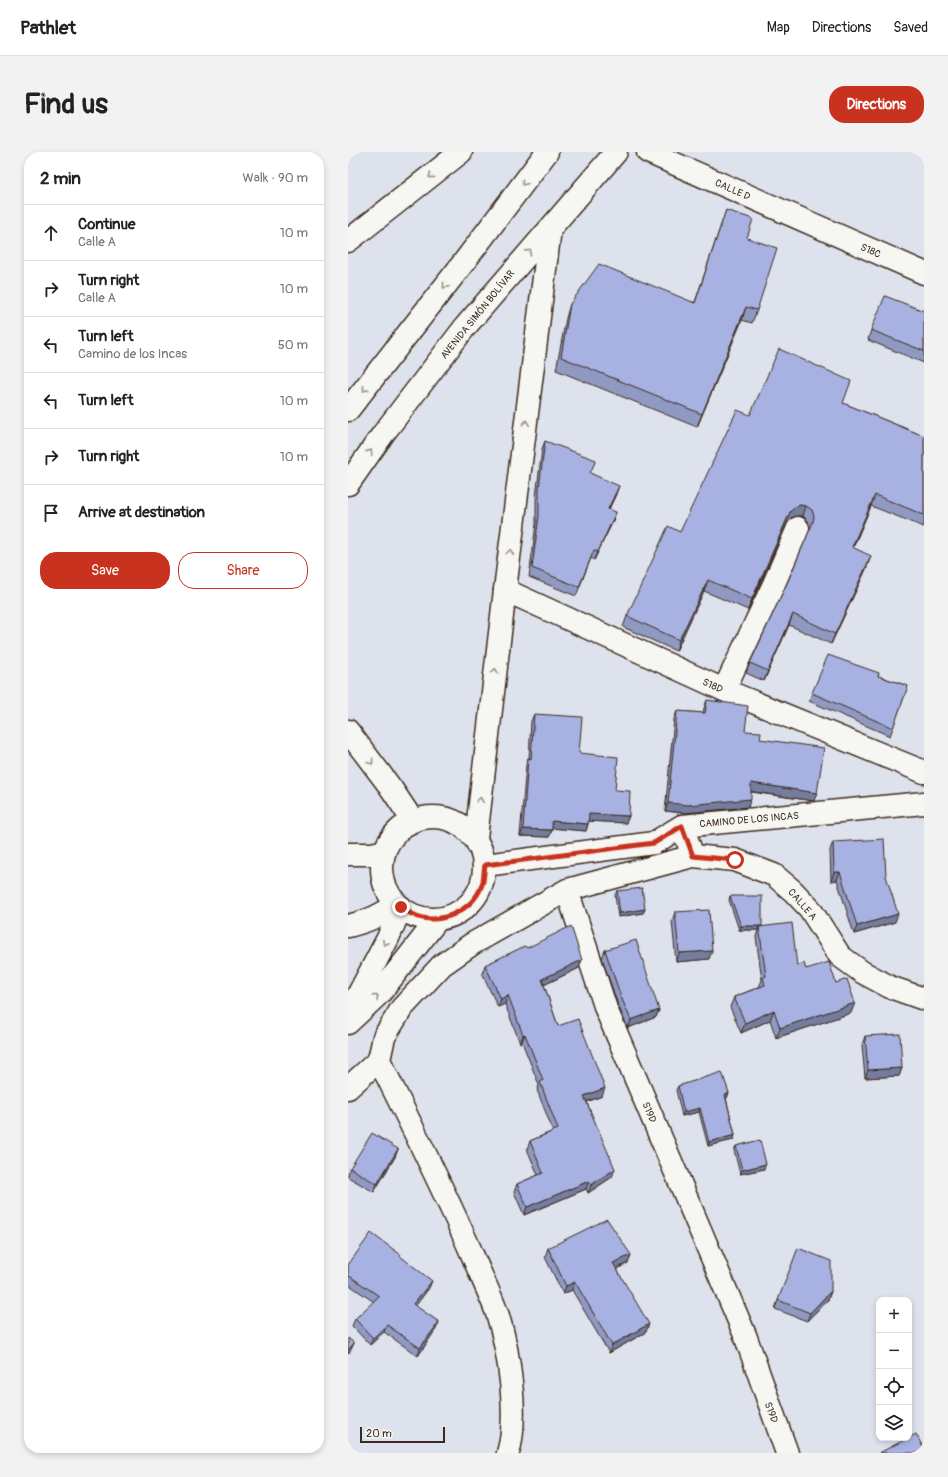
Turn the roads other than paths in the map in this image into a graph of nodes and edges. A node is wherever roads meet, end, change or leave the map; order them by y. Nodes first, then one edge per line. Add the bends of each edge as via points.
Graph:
1 (461, 152) edge
2 (547, 152) edge
3 (616, 152) edge
4 (648, 152) edge
5 (818, 226) joint
6 (550, 229) junction
7 (348, 241) edge
8 (924, 273) edge
9 (348, 410) edge
10 (348, 484) edge
11 (798, 528) dead end
12 (505, 590) junction
13 (724, 690) junction
14 (348, 731) edge
15 (924, 772) edge
16 (924, 803) edge
17 (413, 821) junction
18 (682, 826) junction
19 (476, 838) junction
20 (385, 851) junction
21 (348, 854) edge
22 (693, 856) junction
23 (485, 865) junction
24 (567, 890) junction
25 (399, 905) junction
26 (438, 919) junction
27 (348, 926) edge
28 (924, 999) edge
29 (348, 1014) edge
30 (348, 1023) edge
31 (379, 1060) junction
32 (348, 1088) edge
33 (508, 1453) edge
34 (787, 1453) edge

1 -> 7 main road
2 -> 9 main road
3 - 6 main road, AVENIDA SIMÓN BOLÍVAR
4 - 5 main road, CALLE D
5 - 8 main road, S18C
10 -> 6 main road, AVENIDA SIMÓN BOLÍVAR via 465,327
12 -> 6 main road
11 - 13 main road
12 - 13 main road, S18D
19 -> 12 main road
13 - 15 main road, S18D
14 -> 17 main road
16 - 18 main road, CAMINO DE LOS INCAS
17 - 19 main road via 436,817 448,819 468,830
17 - 20 main road via 391,838
18 - 22 main road
18 - 23 main road, CAMINO DE LOS INCAS via 654,843
19 - 23 main road
20 - 21 main road
20 - 25 main road via 383,879 388,892
22 - 24 main road
22 - 28 main road, CALLE A via 735,860 774,875 810,909 840,956 862,972 890,987
23 - 26 main road via 483,881 477,895 467,907 453,915
24 - 31 main road via 472,944 442,965 402,1008 384,1038
24 - 34 main road, S19D via 606,1009 745,1335
25 - 26 main road via 409,913 423,918
25 - 27 main road via 368,921
25 -> 29 main road via 388,938
30 -> 26 main road via 380,993
31 - 32 main road
31 - 33 main road via 449,1201 497,1315 512,1398 512,1441

